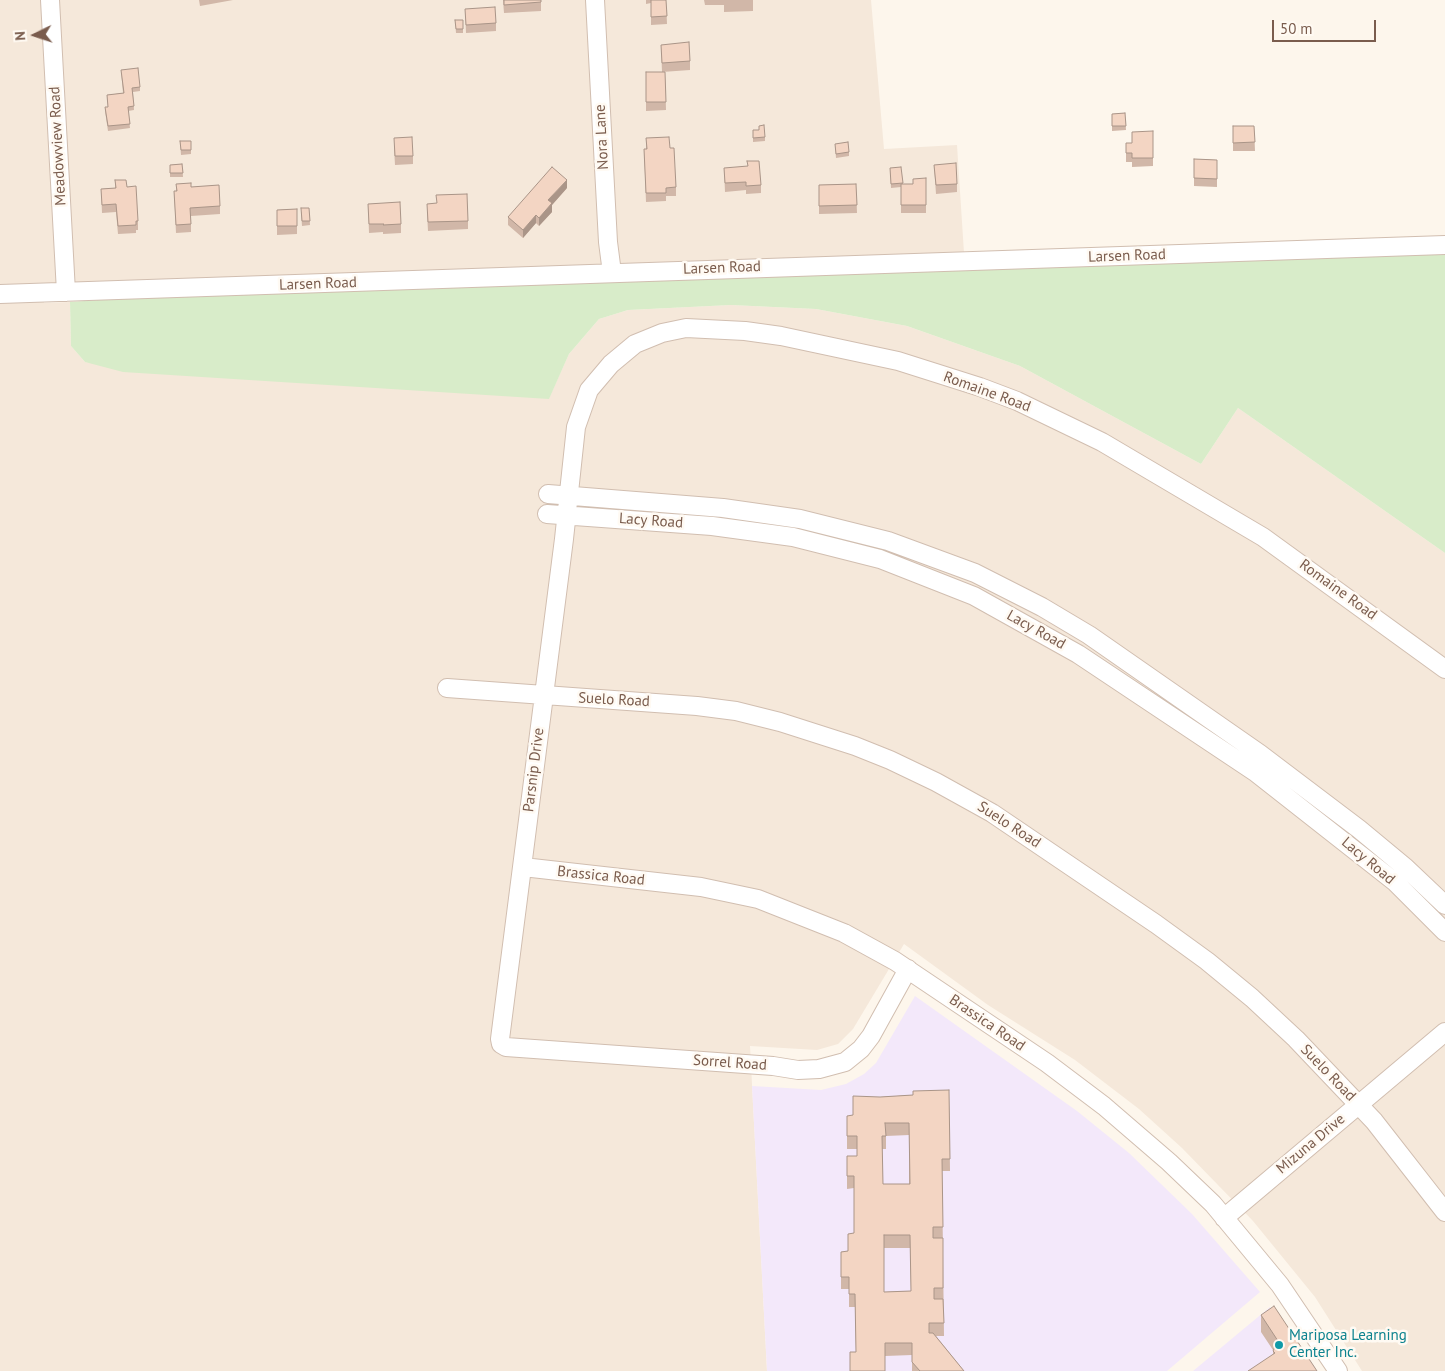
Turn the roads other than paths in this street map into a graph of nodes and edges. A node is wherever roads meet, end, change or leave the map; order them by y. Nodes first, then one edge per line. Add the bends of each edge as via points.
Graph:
1 (50, 0) edge
2 (595, 0) edge
3 (1445, 245) edge
4 (612, 273) junction
5 (66, 292) junction
6 (0, 294) edge
7 (548, 494) dead end
8 (568, 496) junction
9 (547, 514) dead end
10 (566, 516) junction
11 (1445, 668) edge
12 (447, 688) dead end
13 (544, 696) junction
14 (522, 867) junction
15 (1445, 905) edge
16 (1445, 932) edge
17 (908, 969) junction
18 (1445, 1032) edge
19 (501, 1044) joint
20 (1358, 1104) junction
21 (1445, 1212) edge
22 (1224, 1218) junction
23 (1338, 1371) edge

1 - 5 street, Meadowview Road
2 - 4 street, Nora Lane
3 - 4 street, Larsen Road
4 - 5 street, Larsen Road
5 - 6 street, Larsen Road
7 - 8 street, Lacy Road
8 - 10 street, Parsnip Drive
8 - 11 street, Romaine Road via 576,427 589,390 635,344 674,330 700,327 823,344 980,387 1047,414 1102,442 1263,537
8 - 15 street, Lacy Road via 722,508 816,522 922,552 993,581 1089,635 1260,754 1359,829
9 - 10 street, Lacy Road
10 - 13 street, Parsnip Drive
10 - 16 street, Lacy Road via 729,528 793,537 880,559 974,596 1078,654 1255,772 1395,882
12 - 13 street, Suelo Road
13 - 14 street, Parsnip Drive
13 - 20 street, Suelo Road via 736,711 855,746 922,775 992,813 1207,960 1296,1039
14 - 17 street, Brassica Road via 701,886 758,899 844,933
14 - 19 street, Parsnip Drive
17 - 19 street, Sorrel Road via 861,1049 845,1062 819,1069 798,1070
17 - 22 street, Brassica Road via 1047,1063 1104,1106 1169,1162
18 - 20 street, Mizuna Drive
20 - 21 street, Suelo Road
20 - 22 street, Mizuna Drive
22 - 23 street, Brassica Road via 1280,1285

